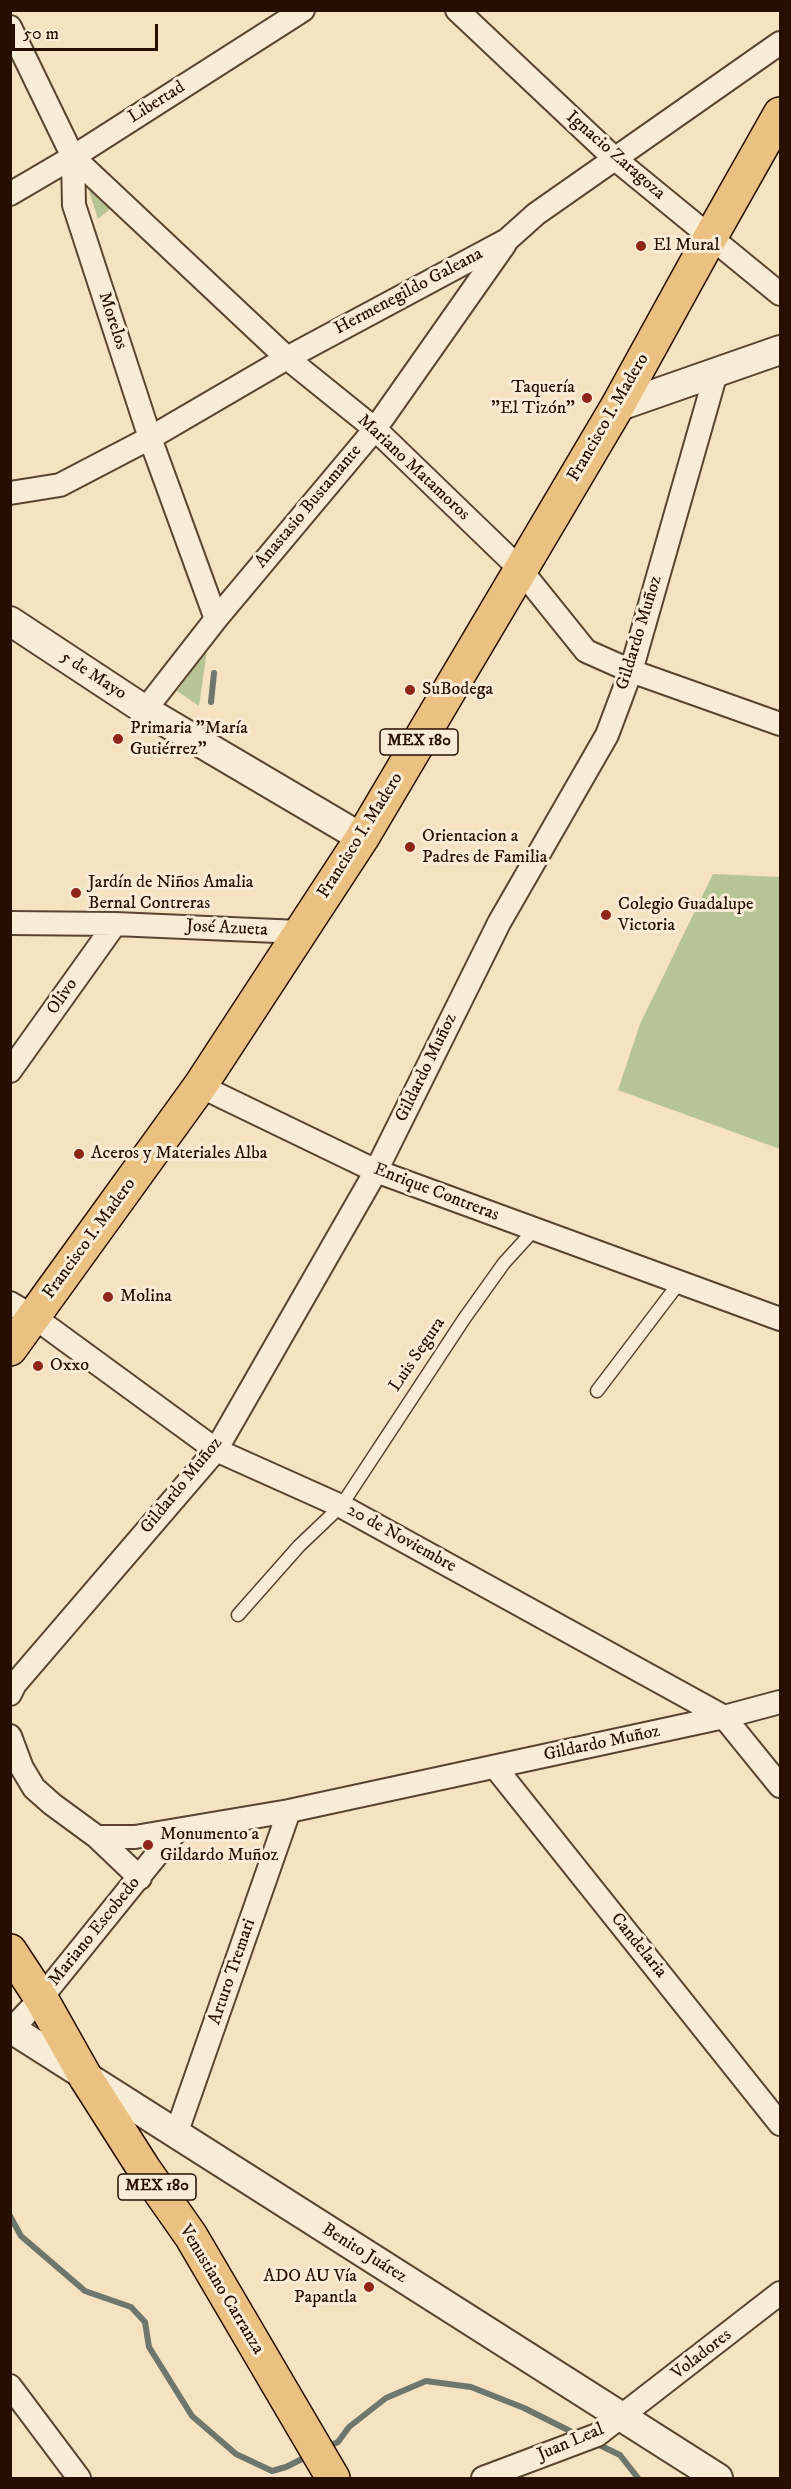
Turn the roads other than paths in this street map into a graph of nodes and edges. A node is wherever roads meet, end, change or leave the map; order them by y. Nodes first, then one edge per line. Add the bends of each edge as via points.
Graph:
1 (303, 10) edge
2 (457, 10) edge
3 (10, 27) edge
4 (780, 43) edge
5 (780, 114) edge
6 (73, 157) junction
7 (614, 158) junction
8 (10, 194) edge
9 (710, 237) junction
10 (507, 240) junction
11 (780, 294) edge
12 (780, 350) edge
13 (286, 358) junction
14 (716, 374) junction
15 (617, 407) junction
16 (375, 429) junction
17 (150, 438) junction
18 (10, 493) edge
19 (520, 569) junction
20 (216, 619) junction
21 (10, 621) edge
22 (631, 671) junction
23 (145, 710) junction
24 (780, 724) edge
25 (362, 838) junction
26 (10, 923) edge
27 (115, 924) junction
28 (300, 932) junction
29 (10, 1071) edge
30 (200, 1086) junction
31 (376, 1171) junction
32 (534, 1230) junction
33 (679, 1283) junction
34 (22, 1310) edge
35 (780, 1319) edge
36 (12, 1346) edge
37 (597, 1391) dead end
38 (216, 1450) junction
39 (341, 1506) junction
40 (238, 1615) dead end
41 (10, 1694) edge
42 (780, 1702) edge
43 (724, 1717) junction
44 (10, 1736) edge
45 (495, 1767) junction
46 (780, 1786) edge
47 (289, 1811) junction
48 (176, 1831) junction
49 (97, 1837) junction
50 (140, 1878) junction
51 (10, 1951) edge
52 (41, 1998) junction
53 (11, 2030) edge
54 (86, 2078) junction
55 (780, 2124) edge
56 (176, 2134) junction
57 (144, 2169) junction
58 (780, 2293) edge
59 (10, 2386) edge
60 (623, 2417) junction
61 (331, 2475) edge
62 (79, 2478) edge
63 (483, 2478) edge
64 (718, 2478) edge

1 - 6 street, Libertad
2 - 7 street, Ignacio Zaragoza
3 - 6 street, Morelos
4 - 7 street, Hermenegildo Galeana
5 - 9 main road, Francisco I. Madero / MEX 180
6 - 8 street, Libertad
6 - 13 street, Mariano Matamoros
6 - 17 street, Morelos via 74,205
7 - 9 street, Ignacio Zaragoza
7 - 10 street, Hermenegildo Galeana
9 - 11 street, Ignacio Zaragoza
9 - 15 main road, Francisco I. Madero / MEX 180
10 - 13 street, Hermenegildo Galeana
10 - 16 street, Anastasio Bustamante
12 - 14 street
13 - 16 street, Mariano Matamoros
13 - 17 street, Hermenegildo Galeana
14 - 15 street
14 - 22 street, Gildardo Muñoz
15 - 19 main road, Francisco I. Madero / MEX 180
16 - 19 street, Mariano Matamoros
16 - 20 street, Anastasio Bustamante
17 - 18 street, Hermenegildo Galeana via 60,485
17 - 20 street, Morelos
19 - 22 street, Mariano Matamoros via 586,651
19 - 25 main road, Francisco I. Madero / MEX 180
20 - 23 street, Anastasio Bustamante
21 - 23 street, 5 de Mayo
22 - 24 street, Mariano Matamoros
22 - 31 street, Gildardo Muñoz via 606,735 499,923
23 - 25 street, 5 de Mayo
25 - 28 main road, Francisco I. Madero / MEX 180
26 - 27 street, José Azueta
27 - 28 street, José Azueta
27 - 29 street, Olivo
28 - 30 main road, Francisco I. Madero / MEX 180
30 - 31 street, Enrique Contreras
30 - 34 main road, Francisco I. Madero / MEX 180
31 - 32 street, Enrique Contreras
31 - 38 street, Gildardo Muñoz
32 - 33 street, Enrique Contreras
32 - 39 lane, Luis Segura via 504,1263 471,1310
33 - 35 street, Enrique Contreras
33 - 37 lane
34 - 36 main road, Francisco I. Madero / MEX 180
34 - 38 street, 20 de Noviembre
38 - 39 street, 20 de Noviembre
38 - 41 street, Gildardo Muñoz via 15,1683
39 - 40 lane, Luis Segura via 299,1546
39 - 43 street, 20 de Noviembre
42 - 43 street, Gildardo Muñoz
43 - 45 street, Gildardo Muñoz
43 - 46 street, 20 de Noviembre
44 - 49 street via 34,1788
45 - 47 street, Gildardo Muñoz
45 - 55 street, Candelaria
47 - 48 street, Gildardo Muñoz
47 - 56 street, Arturo Tremari
48 - 49 street, Gildardo Muñoz
48 - 50 street, Mariano Escobedo
49 - 50 street
50 - 52 street, Mariano Escobedo
51 - 52 main road, Venustiano Carranza / MEX 180
52 - 53 street, Mariano Escobedo
52 - 54 main road, Venustiano Carranza / MEX 180
53 - 54 street, Benito Juárez
54 - 56 street, Benito Juárez
54 - 57 main road, Venustiano Carranza / MEX 180
56 - 57 street via 151,2153
56 - 60 street, Benito Juárez
57 - 61 main road, Venustiano Carranza / MEX 180 via 190,2236
58 - 60 street, Voladores
59 - 62 street
60 - 63 street, Juan Leal via 597,2435
60 - 64 street, Benito Juárez

